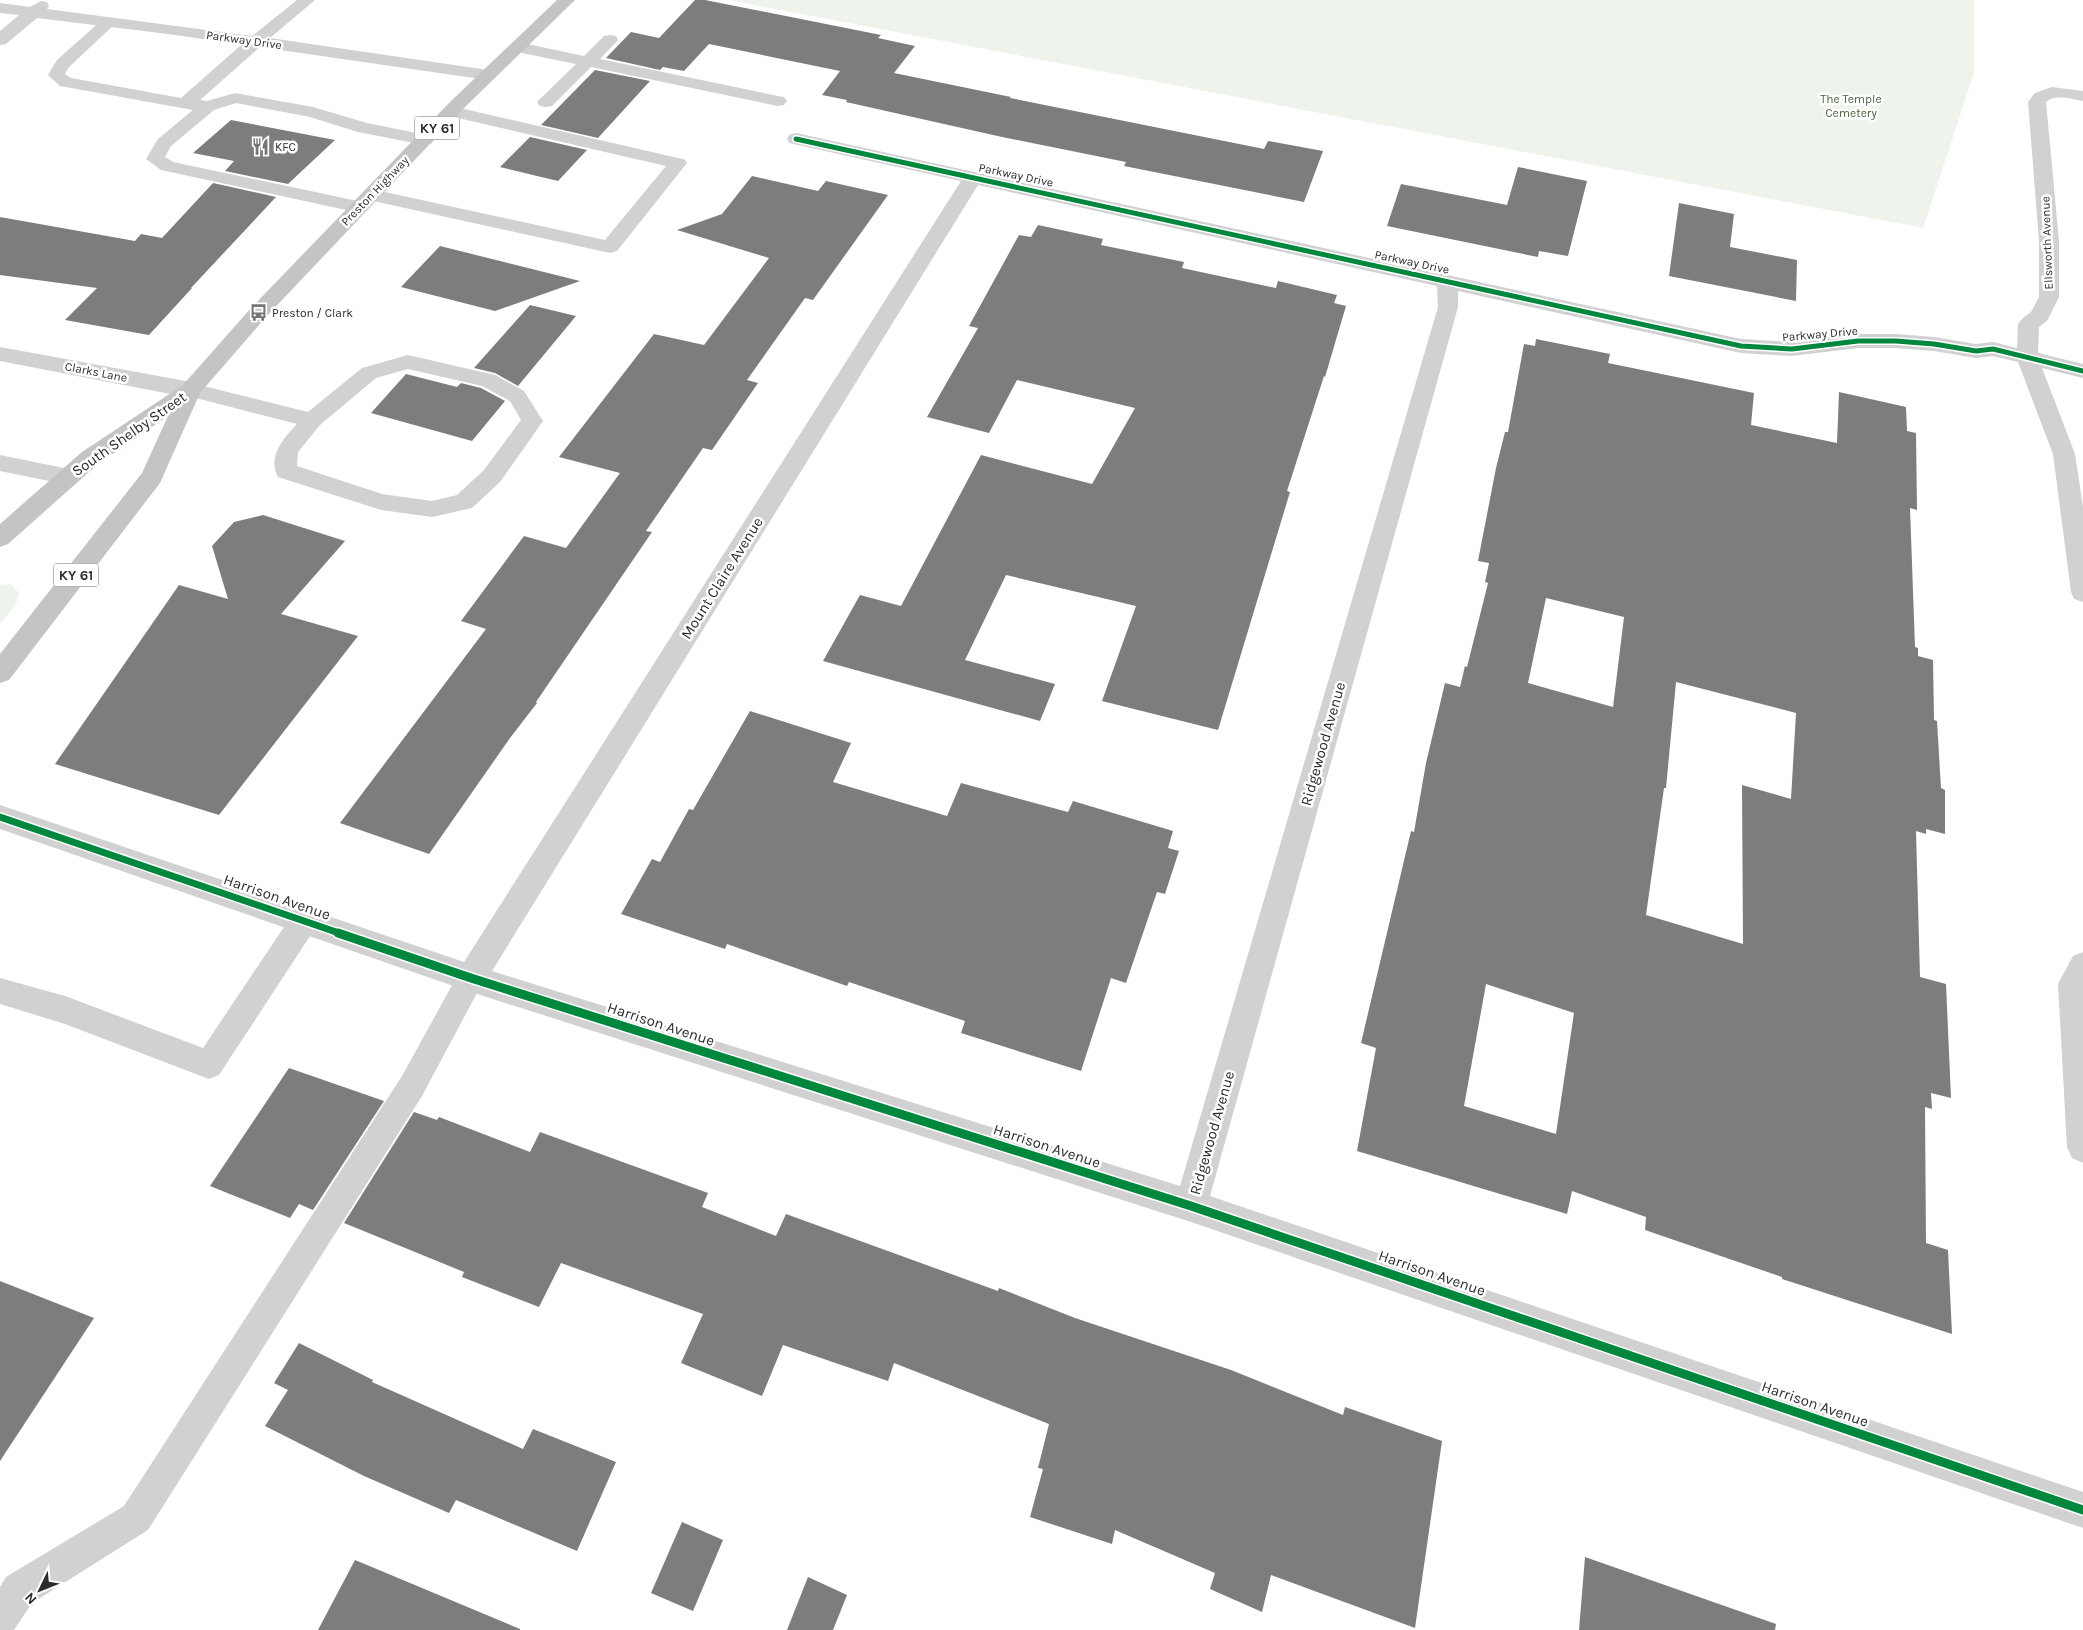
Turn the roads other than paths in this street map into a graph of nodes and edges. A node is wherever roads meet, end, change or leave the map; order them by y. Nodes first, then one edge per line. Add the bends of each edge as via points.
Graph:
1 (48, 0) edge
2 (307, 0) edge
3 (567, 0) edge
4 (0, 8) edge
5 (32, 13) junction
6 (109, 22) junction
7 (0, 40) edge
8 (610, 40) dead end
9 (255, 42) junction
10 (518, 48) junction
11 (587, 62) junction
12 (488, 75) junction
13 (2083, 96) edge
14 (778, 101) dead end
15 (546, 102) dead end
16 (186, 104) junction
17 (208, 106) junction
18 (452, 111) junction
19 (796, 138) dead end
20 (425, 140) junction
21 (973, 177) junction
22 (366, 201) junction
23 (1446, 281) junction
24 (0, 354) edge
25 (2027, 357) junction
26 (2083, 372) edge
27 (191, 390) junction
28 (312, 420) junction
29 (0, 462) edge
30 (69, 477) junction
31 (0, 538) edge
32 (2083, 592) edge
33 (0, 673) edge
34 (0, 817) edge
35 (304, 922) junction
36 (2083, 966) edge
37 (471, 978) junction
38 (0, 991) edge
39 (2083, 1147) edge
40 (1191, 1206) junction
41 (2083, 1510) edge
42 (0, 1618) edge

1 - 5 street
2 - 9 street
3 - 10 main road, Preston Highway / KY 61
4 - 5 street, Parkway Drive
5 - 6 street, Parkway Drive
5 - 7 street
6 - 9 street, Parkway Drive
6 - 16 lane via 63,64 56,75 66,82
8 - 11 lane
9 - 12 street, Parkway Drive
9 - 16 lane
10 - 11 lane
10 - 12 main road, Preston Highway / KY 61
11 - 14 lane
11 - 15 lane
12 - 18 main road, Preston Highway / KY 61
13 - 25 street, Ellsworth Avenue via 2046,93 2037,102 2049,241 2049,297 2040,316 2029,324
16 - 17 lane
17 - 20 lane via 235,98 313,112 364,128
17 - 22 lane via 164,143 155,159 167,166
18 - 20 main road, Preston Highway / KY 61
18 - 22 lane via 678,163 610,247
19 - 21 street, Parkway Drive
20 - 22 main road, Preston Highway / KY 61
21 - 23 street, Parkway Drive
21 - 37 street, Mount Claire Avenue
22 - 27 main road, Preston Highway / KY 61 via 258,313
23 - 25 street, Parkway Drive via 1741,346 1792,349 1858,341 1896,341 1976,351 1993,350
23 - 40 street, Ridgewood Avenue via 1448,307
24 - 27 street, Clarks Lane
25 - 26 street, Parkway Drive
25 - 32 street, Ellsworth Avenue via 2064,454
27 - 28 lane
27 - 30 main road, South Shelby Street / KY 61 via 90,458
27 - 33 main road, KY 61 via 152,478
28 - 28 lane via 287,450 286,471 381,502 432,509 464,502 492,476 532,421 517,396 488,380 408,362 369,373
29 - 30 lane
30 - 31 main road, South Shelby Street / KY 61
34 - 35 street, Harrison Avenue
35 - 37 street, Harrison Avenue
35 - 38 lane via 209,1065 65,1010
36 - 39 street via 2073,984
37 - 40 street, Harrison Avenue
37 - 42 lane via 412,1086 136,1518 19,1590
40 - 41 street, Harrison Avenue

